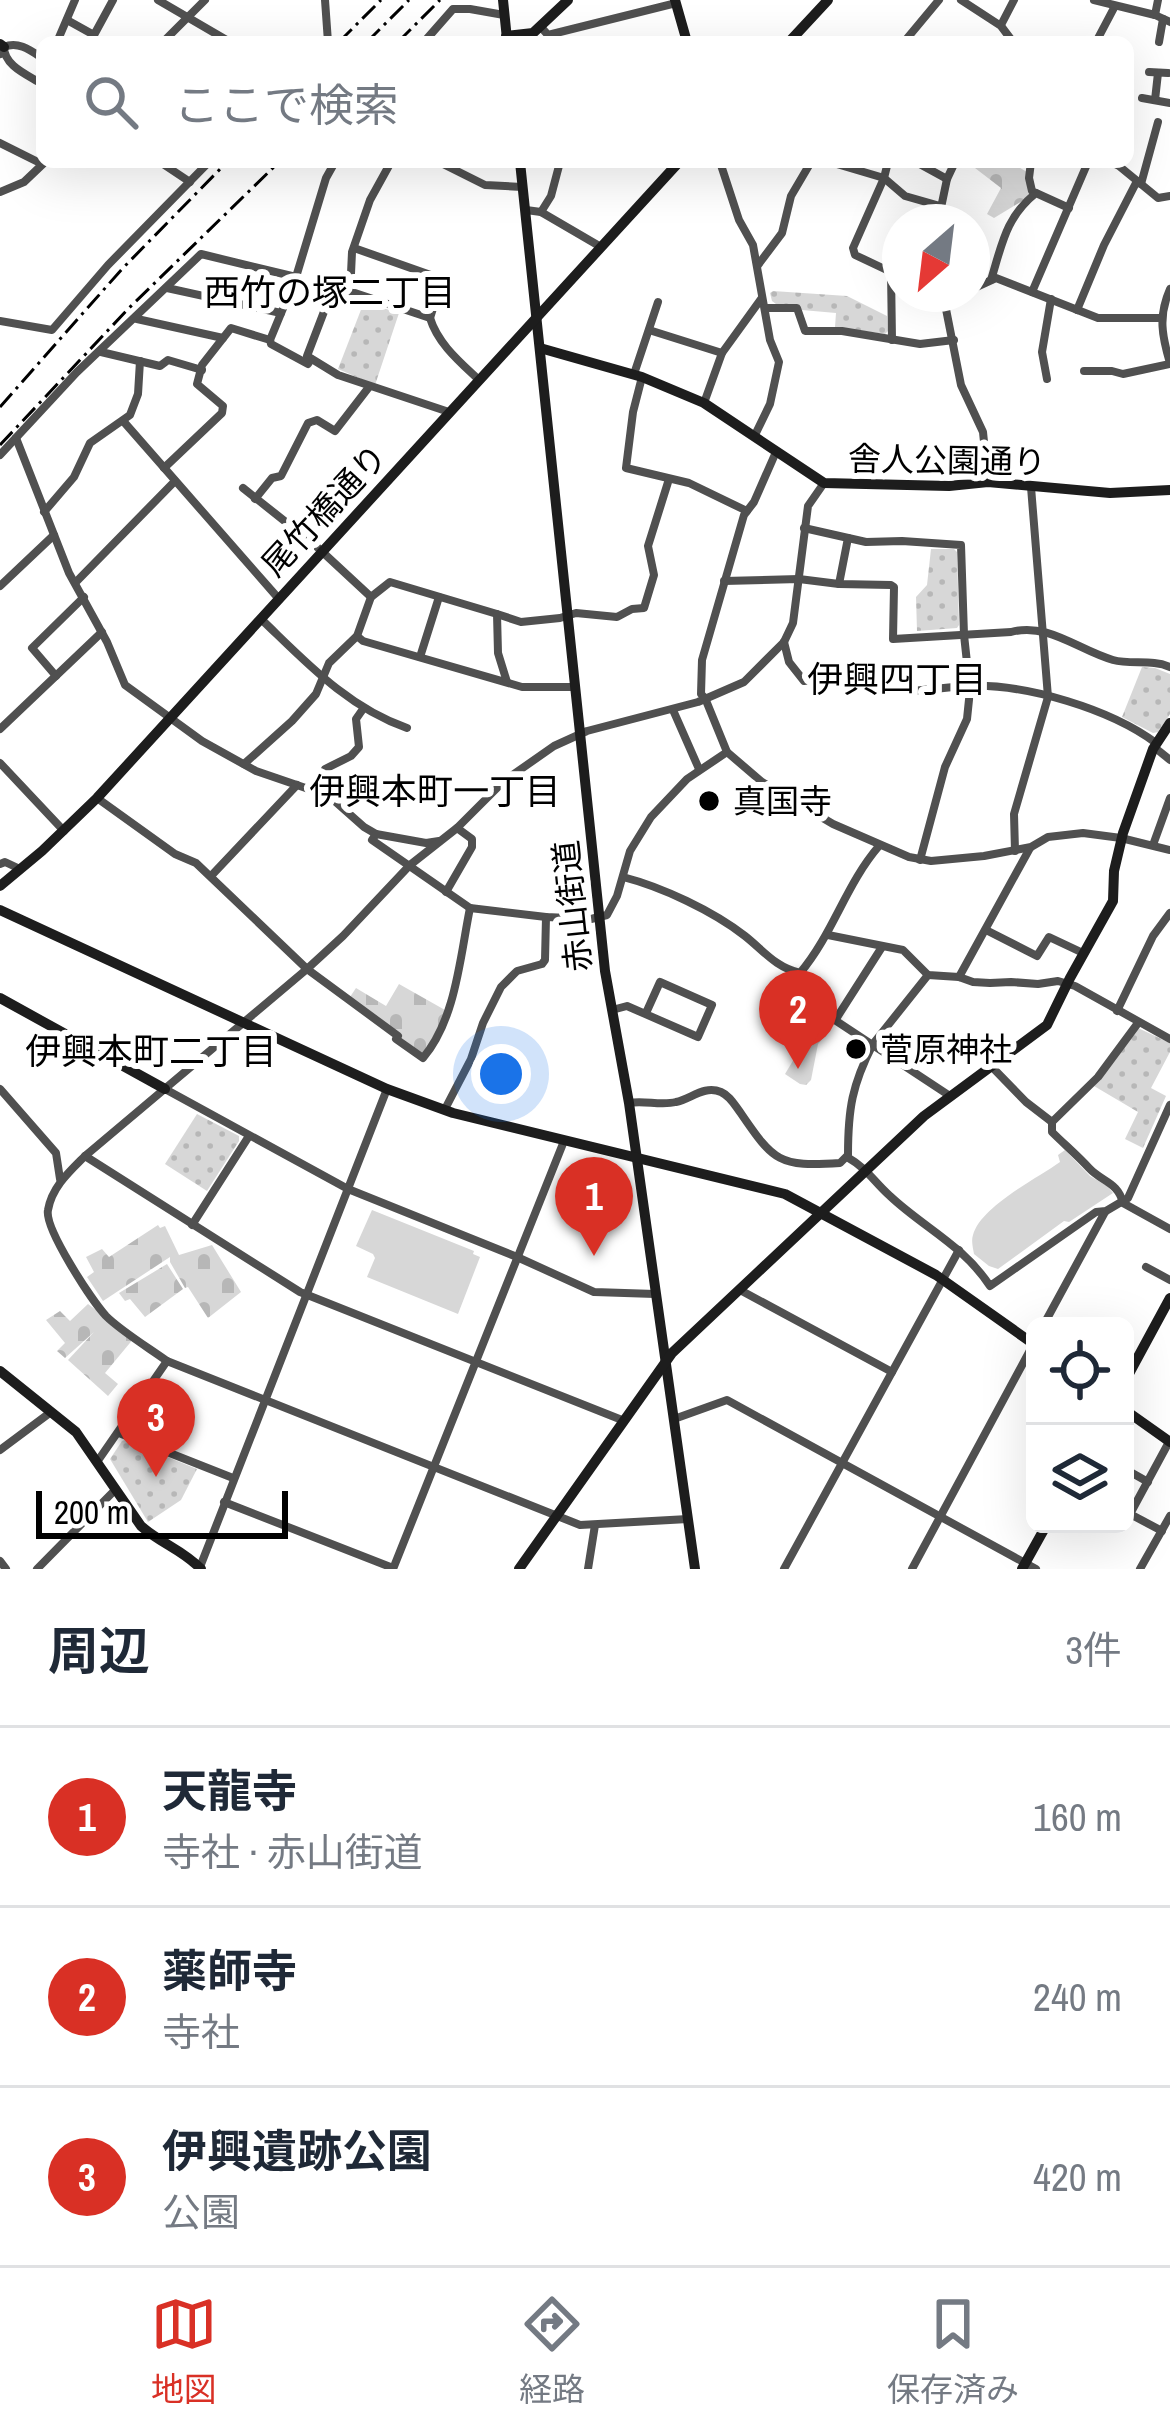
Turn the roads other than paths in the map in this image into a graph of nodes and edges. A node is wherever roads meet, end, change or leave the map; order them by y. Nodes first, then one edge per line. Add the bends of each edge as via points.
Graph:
1 (75, 0) edge
2 (113, 0) edge
3 (158, 0) edge
4 (205, 0) edge
5 (325, 0) edge
6 (503, 0) edge
7 (568, 0) edge
8 (638, 0) edge
9 (828, 0) edge
10 (938, 0) edge
11 (962, 0) edge
12 (1014, 0) edge
13 (1094, 0) edge
14 (1158, 0) edge
15 (676, 1) edge
16 (1111, 4) edge
17 (641, 11) junction
18 (504, 15) junction
19 (188, 17) junction
20 (1163, 18) edge
21 (67, 20) junction
22 (1001, 26) junction
23 (535, 34) edge
24 (60, 36) edge
25 (169, 36) edge
26 (220, 36) edge
27 (328, 36) edge
28 (429, 36) edge
29 (507, 36) edge
30 (685, 36) edge
31 (797, 36) edge
32 (909, 36) edge
33 (1008, 36) edge
34 (1098, 36) edge
35 (1159, 42) dead end
36 (1, 48) edge
37 (36, 54) edge
38 (1158, 72) edge
39 (36, 80) edge
40 (1142, 98) dead end
41 (1155, 100) junction
42 (1170, 103) edge
43 (1158, 122) dead end
44 (0, 143) edge
45 (36, 159) edge
46 (39, 168) edge
47 (169, 168) edge
48 (202, 168) edge
49 (332, 168) edge
50 (389, 168) edge
51 (452, 168) edge
52 (521, 168) edge
53 (558, 168) edge
54 (674, 168) edge
55 (722, 168) edge
56 (807, 168) edge
57 (850, 168) edge
58 (886, 168) edge
59 (927, 168) edge
60 (952, 168) edge
61 (1030, 168) edge
62 (1086, 168) edge
63 (1119, 168) edge
64 (884, 178) junction
65 (947, 179) junction
66 (190, 182) junction
67 (1139, 183) junction
68 (523, 187) junction
69 (0, 192) edge
70 (1036, 194) junction
71 (1170, 196) edge
72 (933, 204) edge
73 (941, 204) edge
74 (1069, 208) junction
75 (526, 210) junction
76 (541, 212) junction
77 (354, 248) junction
78 (601, 248) junction
79 (757, 266) junction
80 (296, 278) junction
81 (991, 281) joint
82 (167, 288) junction
83 (1170, 289) edge
84 (1033, 292) junction
85 (350, 295) junction
86 (331, 296) junction
87 (1051, 299) junction
88 (658, 302) dead end
89 (764, 303) junction
90 (1077, 310) junction
91 (949, 312) edge
92 (281, 313) junction
93 (135, 318) junction
94 (430, 318) junction
95 (537, 318) junction
96 (1161, 318) junction
97 (0, 321) edge
98 (649, 330) junction
99 (223, 338) junction
100 (270, 340) junction
101 (892, 340) junction
102 (954, 340) junction
103 (540, 348) junction
104 (99, 352) junction
105 (722, 353) junction
106 (310, 359) junction
107 (140, 361) junction
108 (1170, 363) edge
109 (202, 370) junction
110 (1084, 371) dead end
111 (638, 375) junction
112 (1046, 379) dead end
113 (479, 380) junction
114 (369, 387) junction
115 (704, 403) junction
116 (450, 413) junction
117 (124, 422) junction
118 (755, 435) junction
119 (16, 438) junction
120 (776, 452) junction
121 (0, 455) edge
122 (164, 468) junction
123 (668, 479) junction
124 (175, 481) junction
125 (988, 482) junction
126 (824, 483) junction
127 (1031, 487) junction
128 (243, 488) dead end
129 (1170, 490) edge
130 (255, 499) junction
131 (747, 511) junction
132 (44, 512) junction
133 (804, 528) junction
134 (54, 535) junction
135 (848, 538) junction
136 (322, 554) junction
137 (799, 579) junction
138 (724, 580) junction
139 (76, 583) junction
140 (839, 584) junction
141 (0, 586) edge
142 (84, 597) junction
143 (371, 597) junction
144 (439, 597) junction
145 (279, 599) junction
146 (497, 614) junction
147 (568, 615) junction
148 (261, 620) junction
149 (1042, 631) junction
150 (102, 632) junction
151 (964, 634) junction
152 (357, 636) junction
153 (784, 642) junction
154 (420, 657) junction
155 (1170, 667) edge
156 (56, 676) junction
157 (322, 676) junction
158 (507, 682) junction
159 (969, 686) junction
160 (575, 687) junction
161 (1048, 697) junction
162 (705, 698) junction
163 (363, 709) junction
164 (673, 710) junction
165 (171, 717) junction
166 (407, 728) dead end
167 (0, 729) edge
168 (1168, 730) edge
169 (580, 735) junction
170 (1155, 745) junction
171 (728, 752) junction
172 (1170, 760) edge
173 (0, 763) edge
174 (244, 764) junction
175 (698, 769) junction
176 (297, 785) junction
177 (316, 790) junction
178 (97, 798) junction
179 (1170, 798) edge
180 (457, 828) junction
181 (64, 831) junction
182 (376, 834) junction
183 (1121, 838) junction
184 (440, 841) junction
185 (1153, 845) junction
186 (879, 846) junction
187 (1031, 847) junction
188 (1170, 850) edge
189 (1015, 851) junction
190 (920, 860) junction
191 (0, 864) edge
192 (410, 865) junction
193 (20, 869) junction
194 (212, 876) junction
195 (622, 877) junction
196 (0, 886) edge
197 (446, 892) junction
198 (470, 908) junction
199 (0, 910) edge
200 (1170, 913) edge
201 (546, 917) junction
202 (600, 918) junction
203 (1166, 929) edge
204 (986, 930) junction
205 (828, 935) junction
206 (882, 947) junction
207 (1083, 953) junction
208 (307, 969) junction
209 (800, 974) junction
210 (928, 975) junction
211 (959, 977) junction
212 (1067, 984) junction
213 (0, 998) edge
214 (612, 1010) junction
215 (1118, 1010) junction
216 (646, 1012) junction
217 (836, 1018) junction
218 (706, 1019) junction
219 (243, 1023) junction
220 (1138, 1023) junction
221 (715, 1034) dead end
222 (1170, 1039) edge
223 (873, 1044) junction
224 (990, 1065) junction
225 (0, 1088) edge
226 (165, 1089) junction
227 (387, 1089) junction
228 (950, 1096) junction
229 (628, 1102) junction
230 (1170, 1105) edge
231 (444, 1111) junction
232 (1052, 1122) junction
233 (249, 1136) junction
234 (564, 1141) junction
235 (85, 1156) junction
236 (847, 1157) junction
237 (636, 1158) junction
238 (868, 1170) junction
239 (60, 1181) junction
240 (348, 1190) junction
241 (1123, 1203) junction
242 (1106, 1210) junction
243 (822, 1212) junction
244 (192, 1225) junction
245 (1170, 1229) edge
246 (959, 1250) junction
247 (518, 1257) junction
248 (1146, 1267) dead end
249 (942, 1280) junction
250 (1170, 1280) edge
251 (739, 1290) junction
252 (655, 1294) junction
253 (306, 1295) junction
254 (1170, 1298) edge
255 (1048, 1317) edge
256 (1026, 1338) edge
257 (1026, 1358) edge
258 (664, 1360) junction
259 (167, 1361) junction
260 (476, 1361) junction
261 (1134, 1364) edge
262 (0, 1371) edge
263 (892, 1372) junction
264 (265, 1401) junction
265 (52, 1411) junction
266 (1134, 1416) edge
267 (674, 1419) junction
268 (622, 1420) junction
269 (119, 1433) junction
270 (1170, 1442) edge
271 (0, 1450) edge
272 (97, 1462) junction
273 (842, 1463) junction
274 (435, 1467) junction
275 (1134, 1474) edge
276 (233, 1478) junction
277 (1148, 1482) junction
278 (115, 1490) junction
279 (224, 1502) junction
280 (556, 1515) junction
281 (1170, 1516) edge
282 (940, 1517) junction
283 (688, 1520) junction
284 (595, 1526) junction
285 (1162, 1532) junction
286 (1043, 1533) edge
287 (0, 1561) edge
288 (1028, 1567) edge
289 (200, 1568) edge
290 (6, 1569) edge
291 (37, 1569) edge
292 (394, 1569) edge
293 (519, 1569) edge
294 (588, 1569) edge
295 (695, 1569) edge
296 (784, 1569) edge
297 (912, 1569) edge
298 (1140, 1569) edge

1 - 21 street
2 - 21 street via 94,35
3 - 19 street
4 - 19 street
5 - 27 street
6 - 18 street
7 - 23 street
8 - 17 street
9 - 31 street
10 - 32 street
11 - 22 street
12 - 22 street
13 - 16 street
14 - 20 street
15 - 17 street
15 - 30 street
16 - 20 street
16 - 34 street
17 - 23 street
18 - 28 street via 453,9
18 - 29 street
19 - 25 street
19 - 26 street
20 - 35 street
21 - 24 street
22 - 33 street
36 - 37 street
36 - 39 street
38 - 41 street
40 - 41 street
41 - 42 street
43 - 67 street
44 - 45 street
46 - 69 street
47 - 66 street
48 - 66 street
49 - 80 street
50 - 77 street
51 - 68 street via 485,184
52 - 68 street, 赤山街道
53 - 76 street
54 - 78 street, 尾竹橋通り
55 - 79 street
56 - 79 street via 782,233
57 - 64 street
58 - 64 street
59 - 65 street
60 - 65 street
61 - 70 street
62 - 74 street
63 - 67 street
64 - 72 street via 904,196
64 - 101 street via 853,248 891,272
65 - 73 street
66 - 97 street via 52,330
67 - 71 street via 1158,198
67 - 90 street
68 - 75 street, 赤山街道
70 - 74 street
70 - 81 street via 1010,223
74 - 84 street
75 - 76 street
75 - 95 street, 赤山街道
76 - 78 street
77 - 85 street
77 - 94 street via 442,279
78 - 95 street, 尾竹橋通り
79 - 89 street
80 - 82 street via 201,254
80 - 86 street
80 - 92 street
81 - 84 street
82 - 92 street
82 - 93 street
83 - 96 street
84 - 87 street
85 - 86 street
85 - 94 street
86 - 106 street
87 - 90 street
87 - 112 street
88 - 98 street
89 - 101 street via 797,308 805,331
89 - 105 street
89 - 118 street via 779,362
90 - 96 street
91 - 102 street
92 - 100 street
93 - 99 street
93 - 104 street
94 - 113 street
95 - 103 street, 赤山街道
95 - 113 street, 尾竹橋通り
96 - 108 street
98 - 105 street
98 - 111 street
99 - 100 street via 231,328
99 - 109 street
100 - 106 street
101 - 102 street
102 - 125 street via 961,385 983,432
103 - 111 street, 舎人公園通り
103 - 147 street, 赤山街道
104 - 107 street
104 - 119 street
105 - 115 street
106 - 114 street
107 - 109 street
107 - 117 street via 136,404
108 - 110 street via 1123,374
109 - 122 street via 197,385 222,412
111 - 115 street, 舎人公園通り
111 - 123 street via 626,468
113 - 116 street, 尾竹橋通り
114 - 116 street
114 - 130 street via 335,431 308,423 280,476
115 - 118 street, 舎人公園通り
116 - 136 street, 尾竹橋通り
117 - 122 street
117 - 132 street via 90,443
118 - 120 street, 舎人公園通り
119 - 121 street
119 - 132 street
120 - 126 street, 舎人公園通り
120 - 131 street
122 - 124 street
123 - 131 street
123 - 147 street via 648,546 654,575 644,608 617,617
124 - 139 street
124 - 145 street
125 - 126 street, 舎人公園通り
125 - 127 street, 舎人公園通り
126 - 133 street
127 - 129 street, 舎人公園通り
127 - 149 street
128 - 130 street
130 - 136 street
131 - 138 street
132 - 134 street
133 - 135 street
133 - 137 street
134 - 139 street
134 - 141 street
135 - 140 street
135 - 151 street via 961,545
136 - 143 street
136 - 145 street, 尾竹橋通り
137 - 138 street
137 - 140 street
137 - 153 street
138 - 162 street via 702,660
139 - 142 street
140 - 151 street via 894,587 893,639
142 - 150 street
142 - 156 street via 32,648
143 - 144 street via 390,582
143 - 152 street
144 - 146 street
144 - 154 street
145 - 148 street, 尾竹橋通り
146 - 147 street via 520,622
146 - 158 street
147 - 160 street, 赤山街道
148 - 157 street
148 - 165 street, 尾竹橋通り
149 - 151 street
149 - 155 street via 1115,661
149 - 161 street
150 - 156 street
150 - 165 street via 121,680
151 - 159 street
152 - 154 street
152 - 157 street
153 - 159 street via 804,682 855,677 890,692
153 - 162 street via 744,682
154 - 158 street
156 - 167 street
157 - 163 street
157 - 174 street via 304,708
158 - 160 street
159 - 161 street
159 - 190 street via 967,719
160 - 169 street, 赤山街道
161 - 170 street via 1118,719
161 - 189 street via 1014,814
162 - 164 street
162 - 171 street
163 - 166 street
163 - 177 street via 358,747 325,769
164 - 169 street
164 - 175 street
165 - 174 street
165 - 178 street, 尾竹橋通り
168 - 170 street
169 - 180 street via 504,781
169 - 202 street, 赤山街道
170 - 172 street
170 - 183 street
171 - 175 street
171 - 186 street via 773,790
173 - 181 street
174 - 176 street
175 - 195 street via 651,817
176 - 177 street
176 - 194 street
177 - 182 street
178 - 181 street, 尾竹橋通り
178 - 194 street
179 - 185 street
180 - 184 street
180 - 197 street via 472,847
181 - 193 street, 尾竹橋通り
182 - 184 street
182 - 192 street via 372,840
183 - 185 street
183 - 187 street via 1084,833
183 - 207 street via 1113,901
184 - 192 street
185 - 188 street
186 - 190 street
186 - 205 street
187 - 189 street
187 - 204 street
189 - 190 street
191 - 193 street
192 - 197 street
192 - 208 street
193 - 196 street, 尾竹橋通り
194 - 208 street
195 - 202 street
195 - 209 street via 658,886
197 - 198 street
198 - 201 street
198 - 208 street via 448,1009 423,1058
199 - 219 street
200 - 203 street
201 - 202 street
201 - 231 street via 545,959 510,975 494,997
202 - 214 street, 赤山街道
203 - 215 street via 1153,936
204 - 207 street via 1037,956 1049,937
204 - 211 street
205 - 206 street
205 - 209 street
206 - 210 street via 903,950
206 - 217 street
207 - 212 street
208 - 219 street
209 - 217 street via 804,996
210 - 211 street
210 - 223 street
211 - 212 street
212 - 215 street
212 - 224 street via 1047,1025
213 - 226 street
214 - 216 street
214 - 229 street, 赤山街道
215 - 220 street
216 - 218 street via 698,1037
216 - 218 street via 660,982 712,1005
217 - 223 street
218 - 221 street
219 - 226 street
219 - 227 street
220 - 222 street
220 - 232 street
223 - 228 street
223 - 236 street via 849,1105
224 - 228 street
224 - 232 street
225 - 239 street via 56,1153
226 - 233 street
226 - 235 street
227 - 231 street
227 - 240 street
228 - 238 street
229 - 236 street via 669,1103 714,1090 729,1097 773,1155 805,1166
229 - 237 street, 赤山街道
230 - 241 street
231 - 234 street
232 - 241 street via 1052,1132 1110,1181
233 - 240 street
233 - 244 street
234 - 237 street
234 - 247 street
235 - 239 street
235 - 244 street
236 - 238 street
237 - 243 street via 773,1190
237 - 252 street, 赤山街道
238 - 243 street
238 - 246 street
239 - 259 street via 48,1210 51,1232 102,1311
240 - 247 street
240 - 253 street
241 - 242 street
241 - 245 street
242 - 246 street via 990,1286
242 - 255 street
243 - 249 street
243 - 251 street
244 - 253 street
246 - 249 street
247 - 252 street via 594,1292
247 - 260 street
248 - 250 street
249 - 256 street
249 - 263 street
251 - 258 street
251 - 263 street
252 - 258 street, 赤山街道
253 - 260 street
253 - 264 street
254 - 261 street
257 - 282 street
258 - 267 street, 赤山街道
258 - 268 street
259 - 264 street
259 - 269 street
260 - 268 street
260 - 274 street
262 - 265 street
263 - 273 street
264 - 274 street
264 - 276 street
265 - 271 street
265 - 272 street
266 - 270 street
267 - 273 street via 727,1400
267 - 283 street, 赤山街道
268 - 280 street
269 - 272 street
269 - 276 street
270 - 277 street
272 - 278 street
273 - 282 street
273 - 296 street
274 - 280 street
274 - 292 street
275 - 277 street
276 - 279 street
277 - 285 street via 1130,1514
278 - 289 street via 148,1533
278 - 291 street
279 - 289 street
279 - 292 street
280 - 284 street
280 - 293 street
281 - 285 street
282 - 288 street
282 - 297 street
283 - 284 street
283 - 295 street, 赤山街道
284 - 294 street
285 - 298 street
286 - 288 street
287 - 290 street

